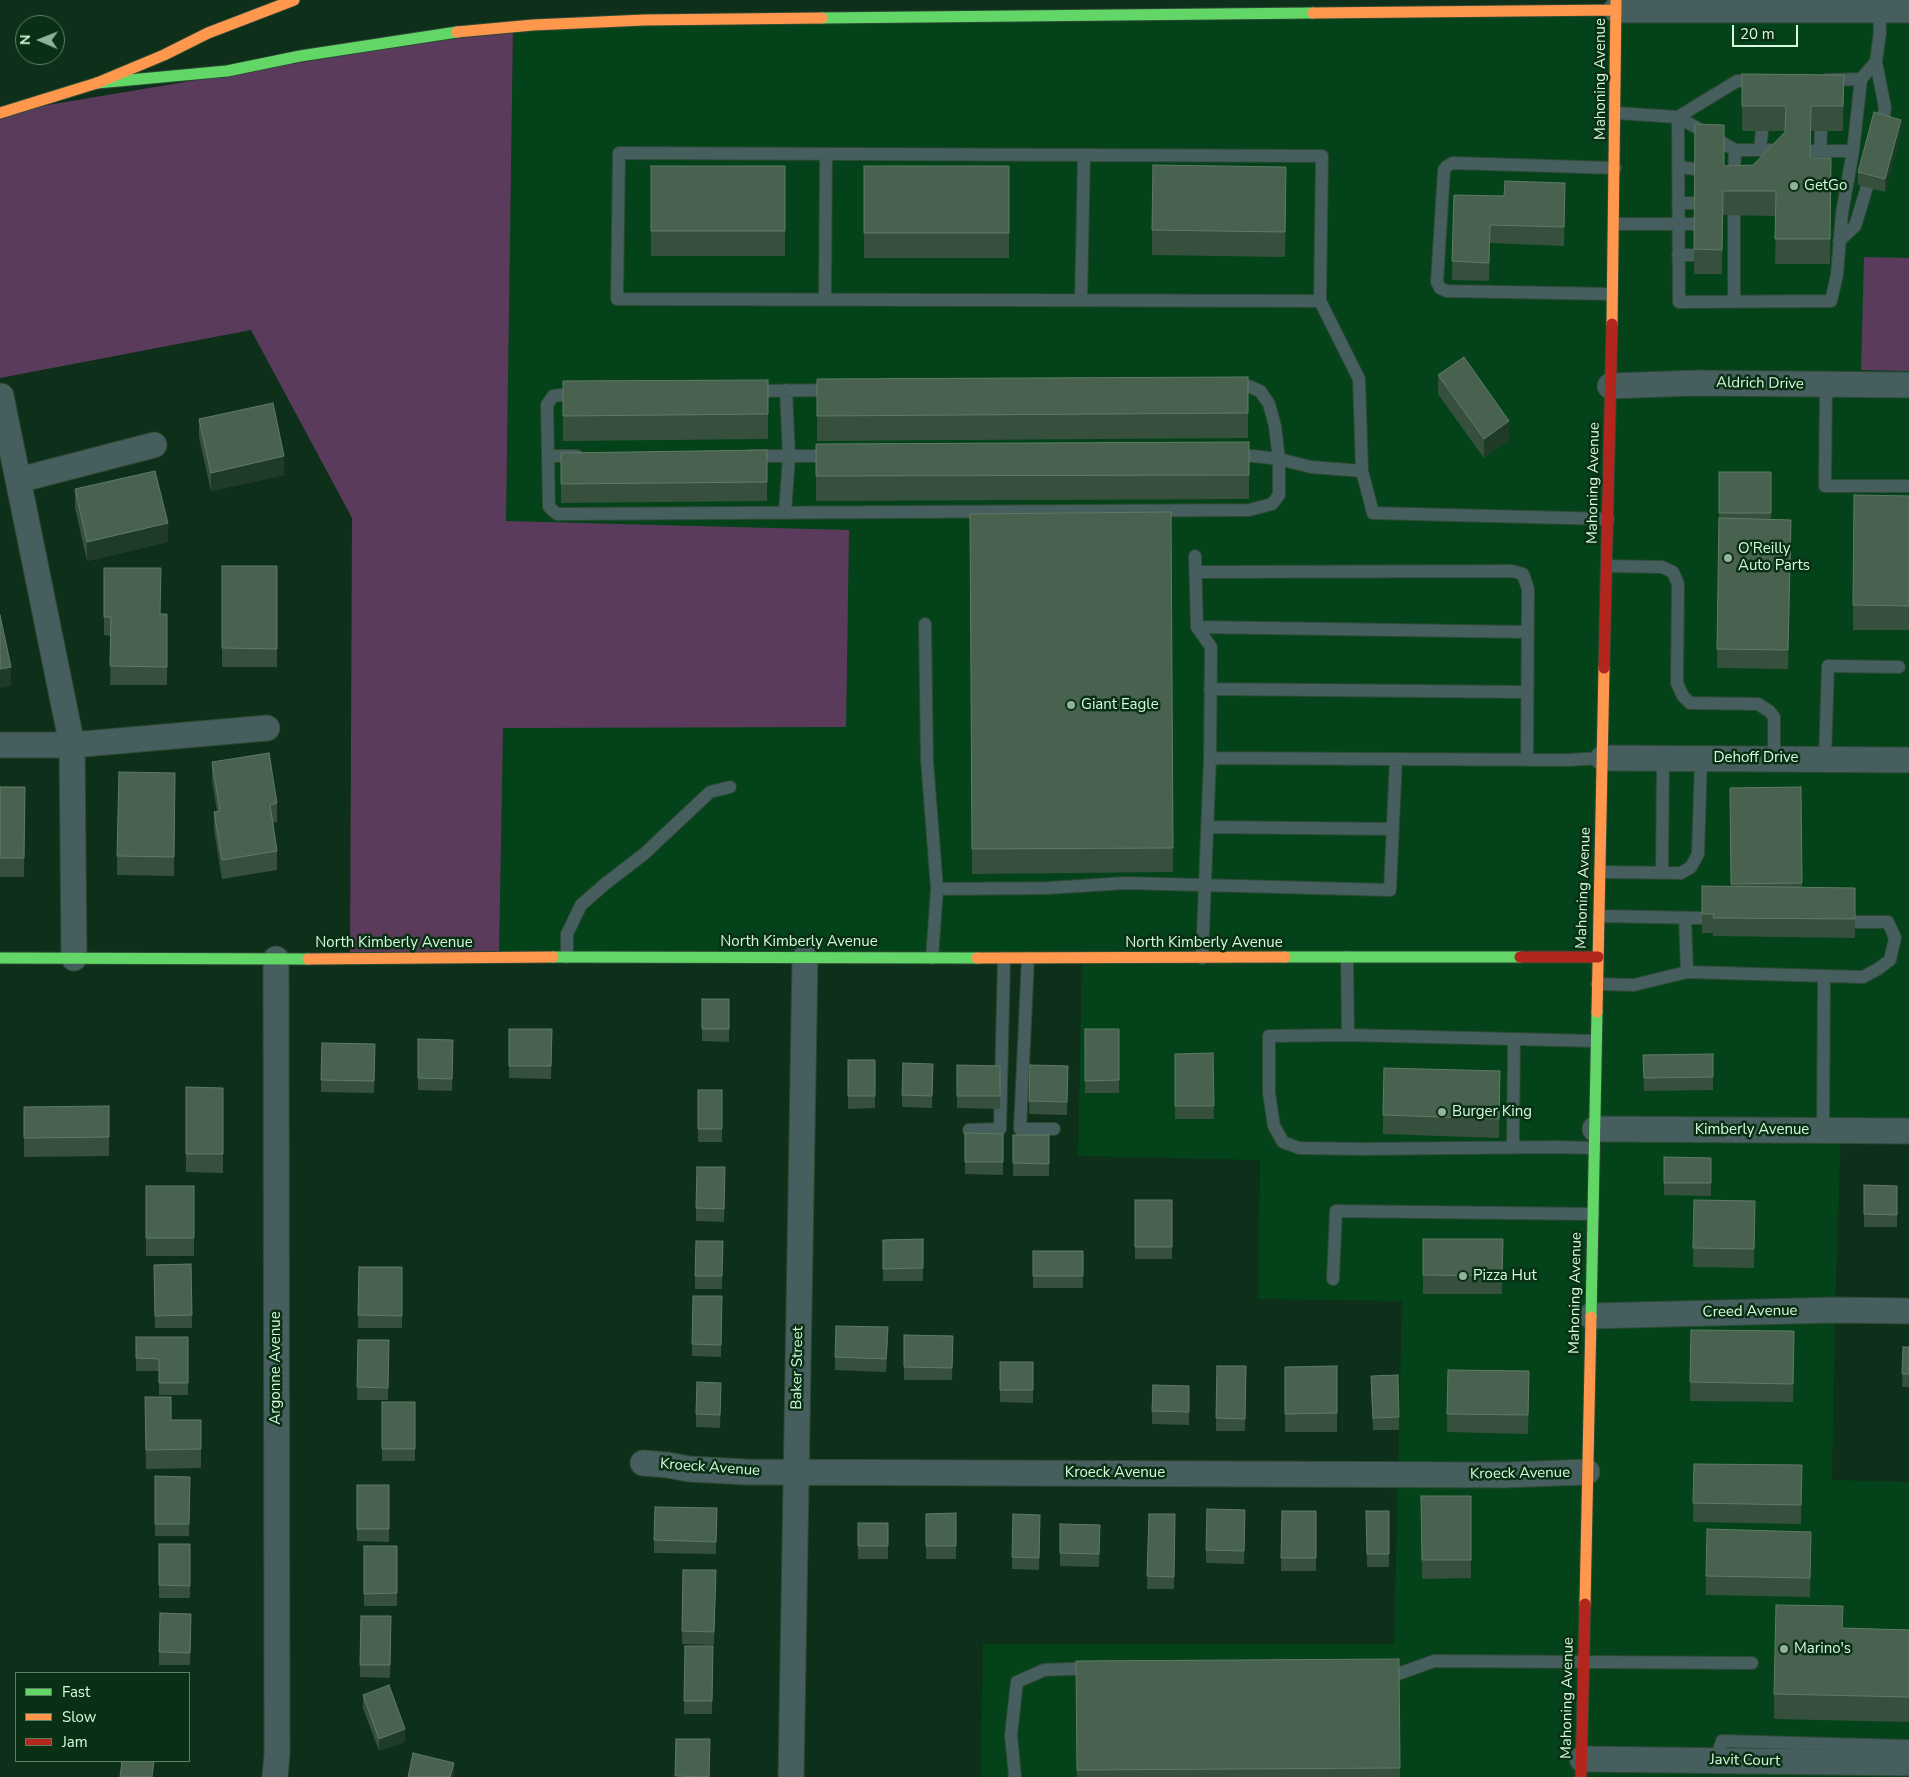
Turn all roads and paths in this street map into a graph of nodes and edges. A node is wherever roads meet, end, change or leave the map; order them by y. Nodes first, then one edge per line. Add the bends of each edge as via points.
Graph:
1 (294, 0) edge
2 (1616, 5) edge
3 (1890, 7) edge
4 (1876, 62) junction
5 (1861, 79) junction
6 (97, 83) junction
7 (1765, 84) edge
8 (1820, 93) edge
9 (0, 113) edge
10 (1616, 113) junction
11 (1678, 117) junction
12 (1882, 127) edge
13 (1762, 131) dead end
14 (1821, 131) dead end
15 (1735, 150) junction
16 (1760, 150) junction
17 (1786, 150) edge
18 (1854, 151) junction
19 (826, 154) junction
20 (1084, 155) junction
21 (1678, 167) junction
22 (1615, 168) junction
23 (1695, 169) edge
24 (1866, 187) edge
25 (1733, 190) edge
26 (1678, 203) junction
27 (1695, 203) edge
28 (1730, 221) dead end
29 (1614, 224) junction
30 (1678, 224) junction
31 (1695, 224) edge
32 (1839, 241) junction
33 (1678, 255) junction
34 (1694, 255) edge
35 (1612, 294) junction
36 (825, 299) junction
37 (1081, 300) junction
38 (1320, 301) junction
39 (1734, 302) junction
40 (1826, 384) junction
41 (1909, 385) edge
42 (1218, 386) edge
43 (1610, 386) junction
44 (844, 389) edge
45 (786, 390) junction
46 (738, 391) edge
47 (593, 392) edge
48 (1, 396) dead end
49 (154, 445) dead end
50 (548, 456) junction
51 (587, 456) edge
52 (741, 456) edge
53 (789, 456) junction
54 (848, 456) edge
55 (1223, 456) edge
56 (1279, 459) junction
57 (1362, 471) junction
58 (19, 480) junction
59 (1908, 486) edge
60 (785, 513) junction
61 (1608, 519) junction
62 (1195, 556) dead end
63 (1607, 566) junction
64 (1195, 572) junction
65 (925, 624) dead end
66 (1197, 627) junction
67 (1528, 632) junction
68 (1899, 667) dead end
69 (1210, 689) junction
70 (1527, 692) junction
71 (267, 728) dead end
72 (0, 745) edge
73 (72, 745) junction
74 (1663, 757) junction
75 (1210, 758) junction
76 (1603, 758) junction
77 (1701, 758) junction
78 (1774, 758) junction
79 (1396, 759) junction
80 (1825, 759) junction
81 (1527, 760) junction
82 (1909, 760) edge
83 (730, 787) dead end
84 (1207, 827) junction
85 (1393, 830) junction
86 (1600, 872) junction
87 (1662, 872) junction
88 (1204, 885) junction
89 (937, 889) junction
90 (1599, 916) junction
91 (1685, 918) junction
92 (1702, 918) edge
93 (1855, 922) edge
94 (567, 957) junction
95 (1598, 957) junction
96 (0, 958) edge
97 (74, 958) junction
98 (805, 958) junction
99 (932, 958) junction
100 (1004, 958) junction
101 (1028, 958) junction
102 (1202, 958) junction
103 (1347, 958) junction
104 (276, 959) junction
105 (1687, 972) junction
106 (1824, 977) junction
107 (1597, 984) junction
108 (1348, 1035) junction
109 (1514, 1039) junction
110 (1596, 1041) junction
111 (1000, 1129) junction
112 (1020, 1129) junction
113 (1054, 1129) dead end
114 (969, 1130) dead end
115 (1823, 1130) junction
116 (1909, 1131) edge
117 (1594, 1138) junction
118 (1513, 1147) junction
119 (1593, 1214) junction
120 (1333, 1279) dead end
121 (1909, 1311) edge
122 (1590, 1316) junction
123 (643, 1463) dead end
124 (796, 1472) junction
125 (1587, 1472) junction
126 (1584, 1662) junction
127 (1752, 1663) dead end
128 (1107, 1668) edge
129 (1369, 1675) edge
130 (1909, 1746) edge
131 (1909, 1763) edge
132 (1728, 1766) edge
133 (1581, 1768) edge
134 (275, 1777) edge
135 (791, 1777) edge
136 (1015, 1777) edge

1 - 6 main road via 208,33
2 - 3 street
2 - 6 main road via 542,24 438,34 227,71
2 - 10 main road, Mahoning Avenue
3 - 4 lane via 1880,32
4 - 5 lane
4 - 12 lane via 1885,108
5 - 8 lane via 1816,80
5 - 18 lane
6 - 9 main road
7 - 11 lane via 1737,81
10 - 11 lane
10 - 22 main road, Mahoning Avenue
11 - 15 lane
11 - 21 lane
13 - 16 lane
14 - 18 lane via 1815,151
15 - 16 lane
15 - 25 lane via 1729,169
16 - 17 lane
18 - 32 lane
19 - 20 lane
19 - 36 lane
19 - 36 lane via 619,153 617,299
20 - 37 lane
20 - 38 lane via 1322,156
21 - 23 lane
21 - 26 lane
22 - 29 main road, Mahoning Avenue
22 - 35 lane via 1453,163 1447,166 1444,170 1437,282 1440,288 1447,290
24 - 32 lane via 1855,226
26 - 27 lane
26 - 30 lane
28 - 39 lane via 1728,255
29 - 30 lane
29 - 35 main road, Mahoning Avenue
30 - 31 lane
30 - 33 lane
32 - 39 lane via 1830,301
33 - 34 lane
33 - 39 lane via 1679,302
35 - 43 main road, Mahoning Avenue
36 - 37 lane
37 - 38 lane
38 - 57 lane via 1359,379
40 - 41 street, Aldrich Drive
40 - 43 street, Aldrich Drive
40 - 59 lane via 1826,486
42 - 56 lane via 1248,386 1260,391 1269,404
43 - 61 main road, Mahoning Avenue
44 - 45 lane
45 - 46 lane
45 - 53 lane
47 - 50 lane via 553,396 547,405
48 - 58 street
49 - 58 street
50 - 51 lane
50 - 60 lane via 549,507 557,514
52 - 53 lane
53 - 54 lane
53 - 60 lane
55 - 56 lane
56 - 57 lane via 1311,468
56 - 60 lane via 1279,495 1272,504 1249,510
57 - 61 lane via 1373,513
58 - 73 street
61 - 63 main road, Mahoning Avenue
62 - 64 lane
63 - 76 main road, Mahoning Avenue
63 - 78 lane via 1662,567 1673,572 1678,584 1676,683 1683,696 1690,703 1758,704 1769,711 1774,717
64 - 66 lane
64 - 67 lane via 1512,571 1523,574 1528,589
65 - 89 lane via 927,760
66 - 67 lane
66 - 69 lane via 1211,647
67 - 70 lane
68 - 80 lane via 1828,666
69 - 70 lane
69 - 75 lane
70 - 81 lane
71 - 73 street
72 - 73 street
73 - 97 street
74 - 76 street, Dehoff Drive
74 - 77 street, Dehoff Drive
74 - 87 lane
75 - 79 lane
75 - 84 lane
76 - 81 lane
76 - 86 main road, Mahoning Avenue
77 - 78 street, Dehoff Drive
77 - 87 lane via 1698,854 1691,867 1681,873
78 - 80 street, Dehoff Drive
79 - 81 lane
79 - 85 lane
80 - 82 street, Dehoff Drive
83 - 94 lane via 710,792 644,854 582,905 567,934
84 - 85 lane
84 - 88 lane
85 - 88 lane via 1390,890
86 - 87 lane
86 - 90 main road, Mahoning Avenue
88 - 89 lane via 1126,883 1048,888
88 - 102 lane
89 - 99 lane
90 - 91 lane
90 - 95 main road, Mahoning Avenue
91 - 92 lane
91 - 105 lane
93 - 106 lane via 1888,922 1895,938 1890,960 1863,977
94 - 98 main road, North Kimberly Avenue
94 - 104 main road, North Kimberly Avenue
95 - 103 main road, North Kimberly Avenue
95 - 107 main road, Mahoning Avenue
96 - 97 main road, North Kimberly Avenue
97 - 104 main road, North Kimberly Avenue
98 - 99 main road, North Kimberly Avenue
98 - 124 street, Baker Street
99 - 100 main road, North Kimberly Avenue
100 - 101 main road, North Kimberly Avenue
100 - 111 lane
101 - 102 main road, North Kimberly Avenue
101 - 112 lane
102 - 103 main road, North Kimberly Avenue
103 - 108 lane
104 - 134 street, Argonne Avenue
105 - 106 lane
105 - 107 lane via 1634,985
106 - 115 lane
107 - 110 main road, Mahoning Avenue
108 - 109 lane
108 - 118 lane via 1269,1036 1274,1126 1283,1142 1299,1148
109 - 110 lane
109 - 118 lane
110 - 117 main road, Mahoning Avenue
111 - 112 lane
111 - 114 lane
112 - 113 lane
115 - 116 street, Kimberly Avenue
115 - 117 street, Kimberly Avenue
117 - 118 lane
117 - 119 main road, Mahoning Avenue
119 - 120 lane via 1336,1212
119 - 122 main road, Mahoning Avenue
121 - 122 street, Creed Avenue
122 - 125 main road, Mahoning Avenue
123 - 124 street, Kroeck Avenue via 689,1469
124 - 125 street, Kroeck Avenue via 1495,1475
124 - 135 street, Baker Street
125 - 126 main road, Mahoning Avenue
126 - 127 lane
126 - 129 lane via 1434,1661 1398,1674
126 - 133 main road, Mahoning Avenue
128 - 136 lane via 1044,1670 1017,1682 1011,1735
130 - 132 lane via 1722,1741
131 - 132 street, Javit Court
132 - 133 street, Javit Court

